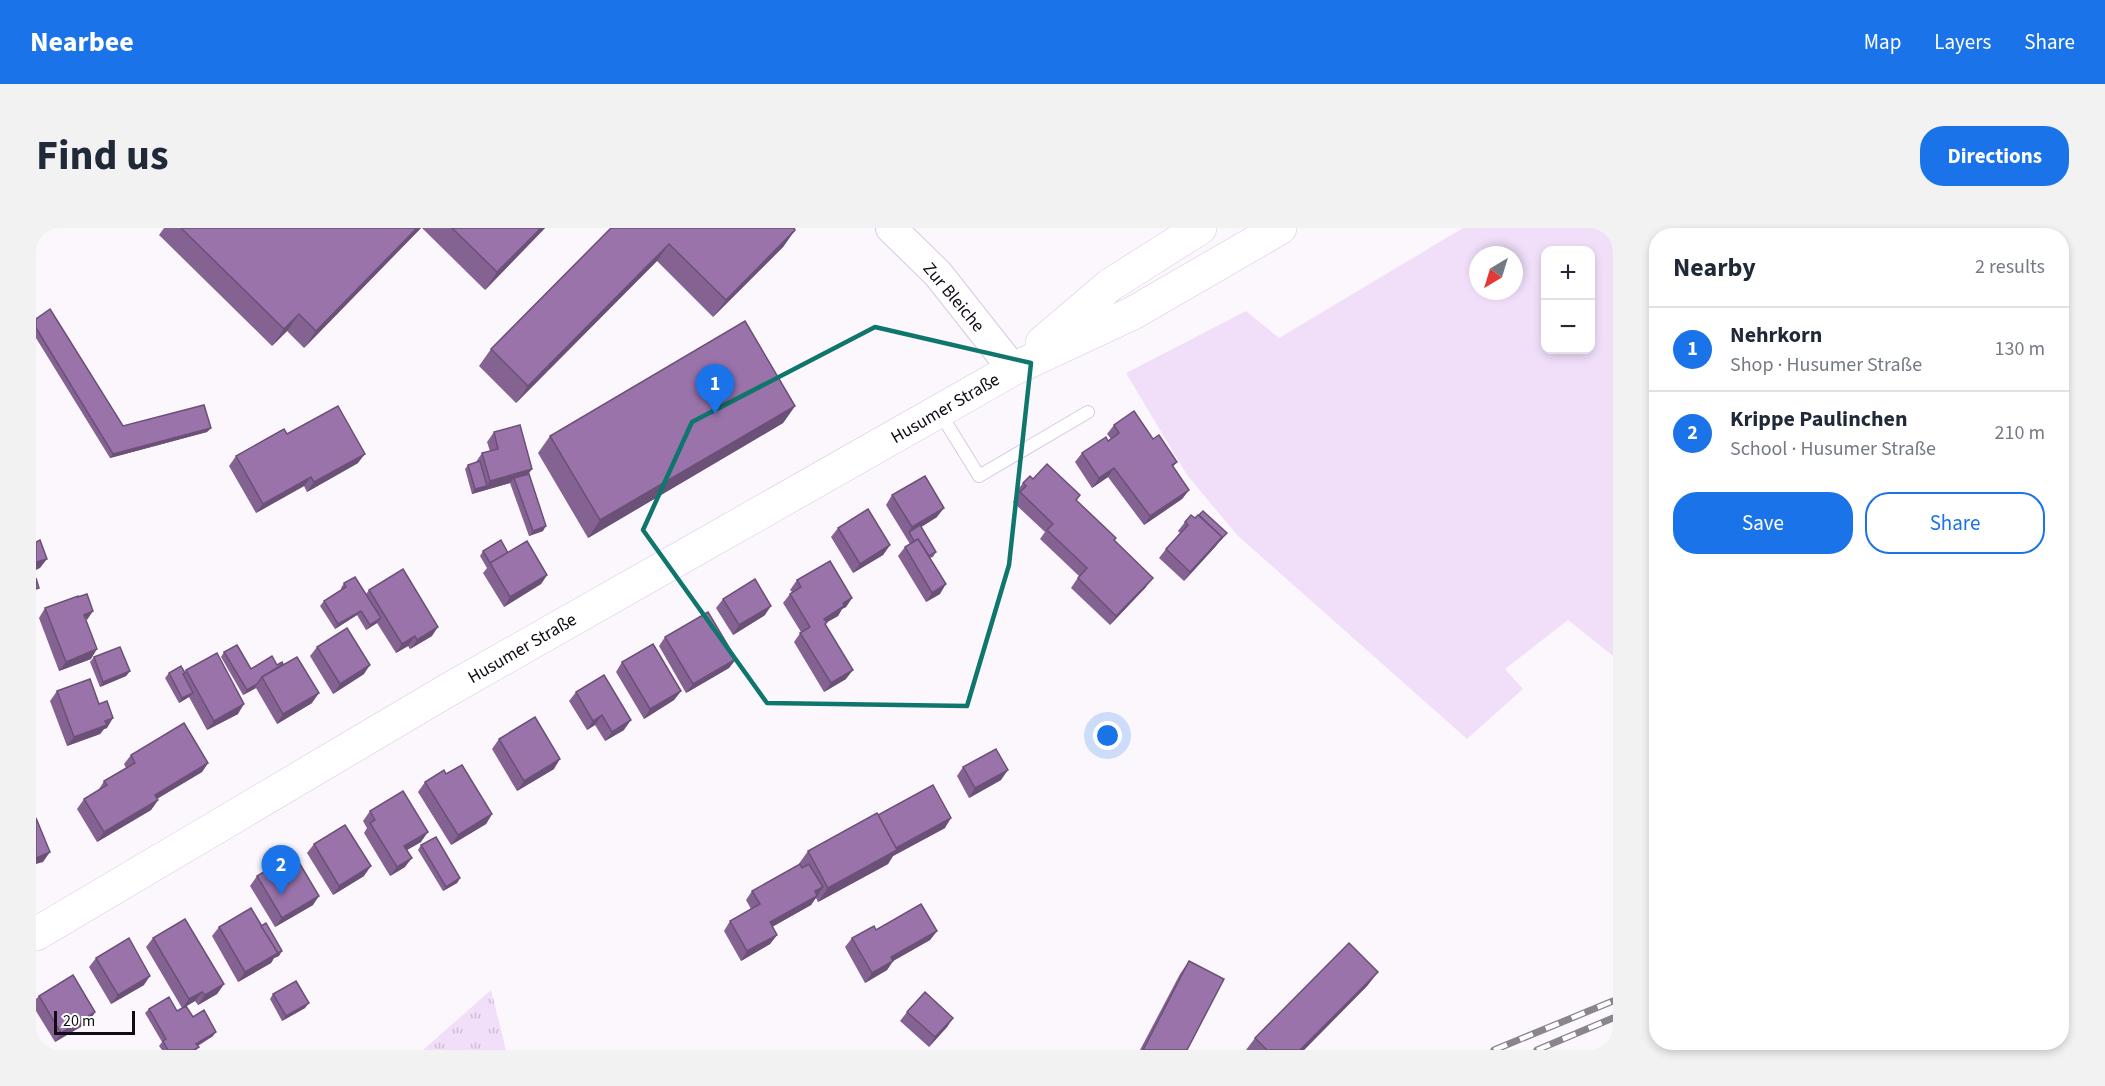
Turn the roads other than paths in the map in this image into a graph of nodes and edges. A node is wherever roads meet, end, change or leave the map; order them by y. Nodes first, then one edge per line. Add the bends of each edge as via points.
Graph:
1 (891, 228) edge
2 (1200, 228) edge
3 (1280, 228) edge
4 (1013, 369) junction
5 (939, 411) junction
6 (1088, 412) dead end
7 (36, 934) edge

1 - 4 street, Zur Bleiche via 938,274
2 - 4 main road, Husumer Straße via 1110,285
3 - 4 main road, Husumer Straße via 1133,313
4 - 5 main road, Husumer Straße
5 - 6 lane via 979,476
5 - 7 main road, Husumer Straße via 458,685

